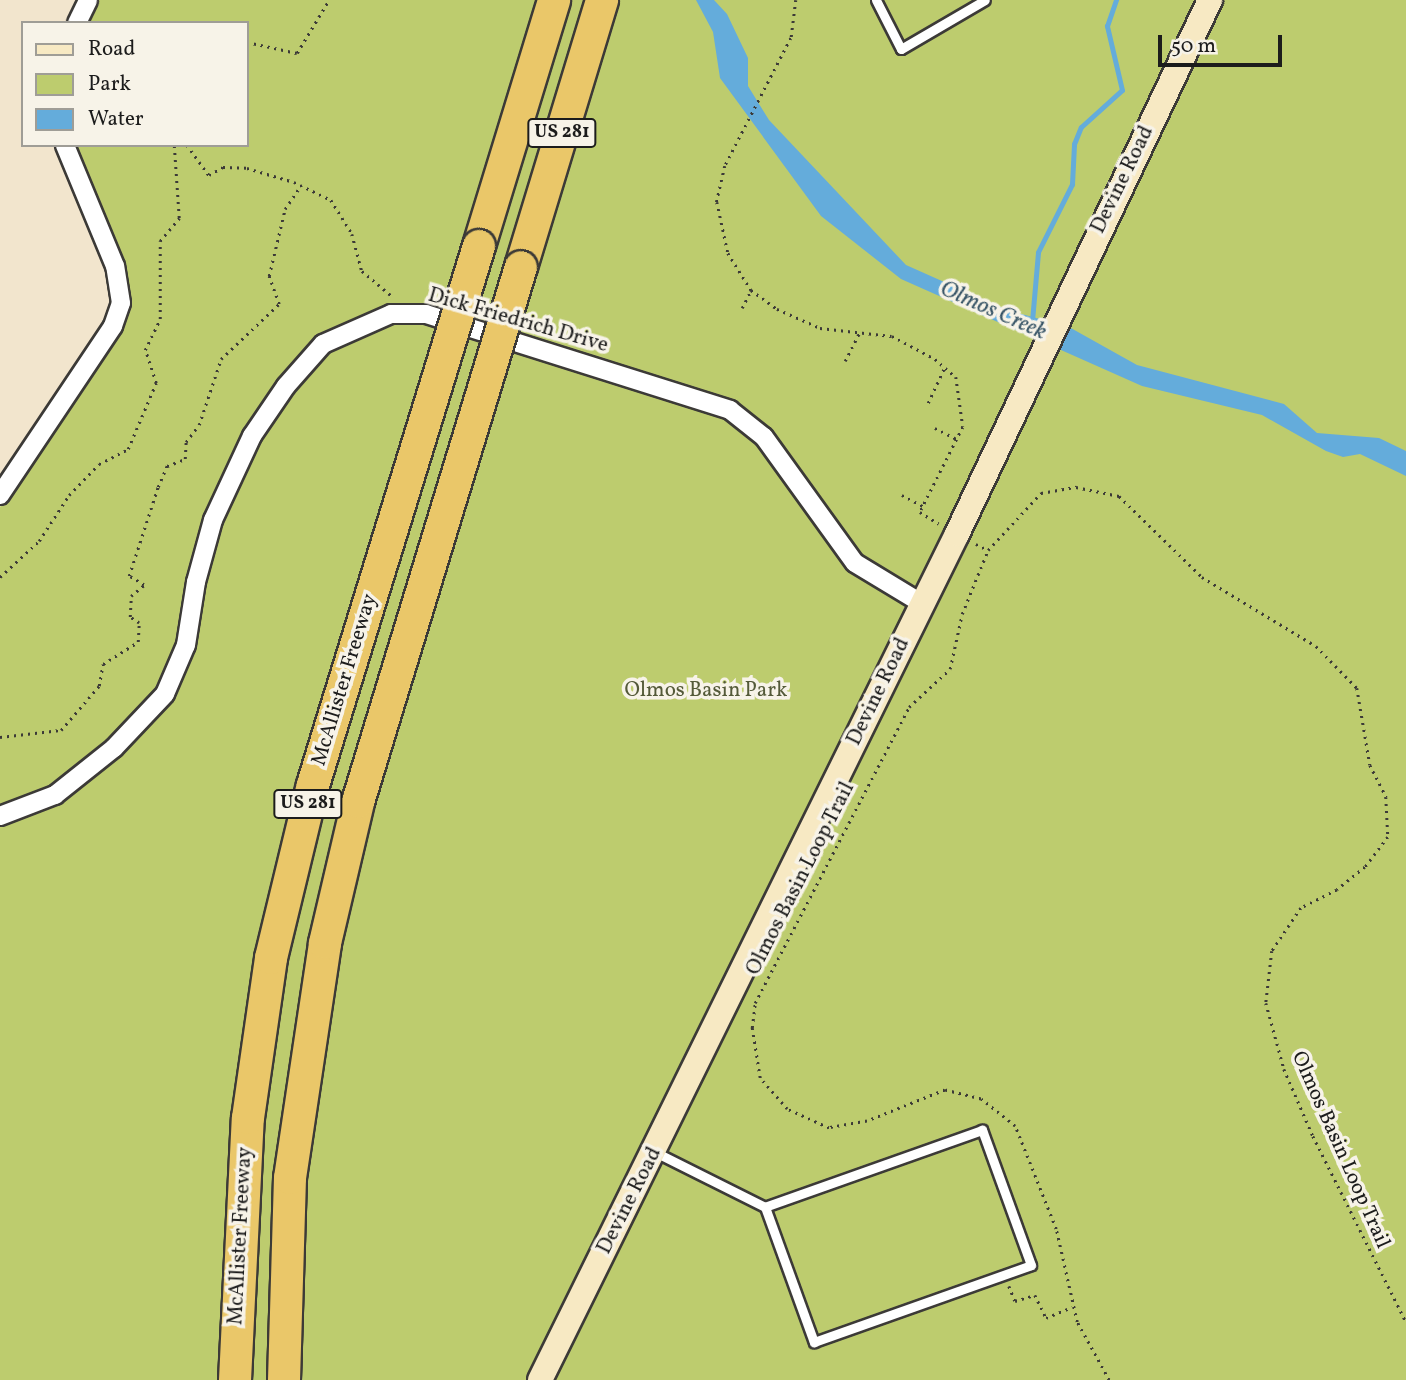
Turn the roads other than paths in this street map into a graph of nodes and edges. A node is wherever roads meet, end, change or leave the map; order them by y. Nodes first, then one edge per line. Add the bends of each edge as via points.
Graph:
1 (554, 0) edge
2 (602, 0) edge
3 (876, 0) edge
4 (985, 0) edge
5 (1210, 0) edge
6 (87, 1) edge
7 (78, 21) edge
8 (66, 147) edge
9 (0, 495) edge
10 (921, 603) junction
11 (0, 816) edge
12 (655, 1152) junction
13 (765, 1208) junction
14 (235, 1380) edge
15 (284, 1380) edge
16 (540, 1380) edge

1 - 14 highway, McAllister Freeway / US 281, bridge via 313,785 271,958 248,1118
2 - 15 highway, US 281, bridge via 358,802 325,943 290,1178
3 - 4 lane via 901,48
5 - 10 street, Devine Road
6 - 7 street
8 - 9 street via 114,266 121,303 113,326
10 - 11 street, Dick Friedrich Drive via 855,563 764,437 730,410 426,314 391,314 323,344 252,436 222,498 196,582 186,645 165,694 114,748 55,795
10 - 12 street, Devine Road
12 - 13 lane
12 - 16 street, Devine Road
13 - 13 lane via 814,1342 1031,1265 982,1130

